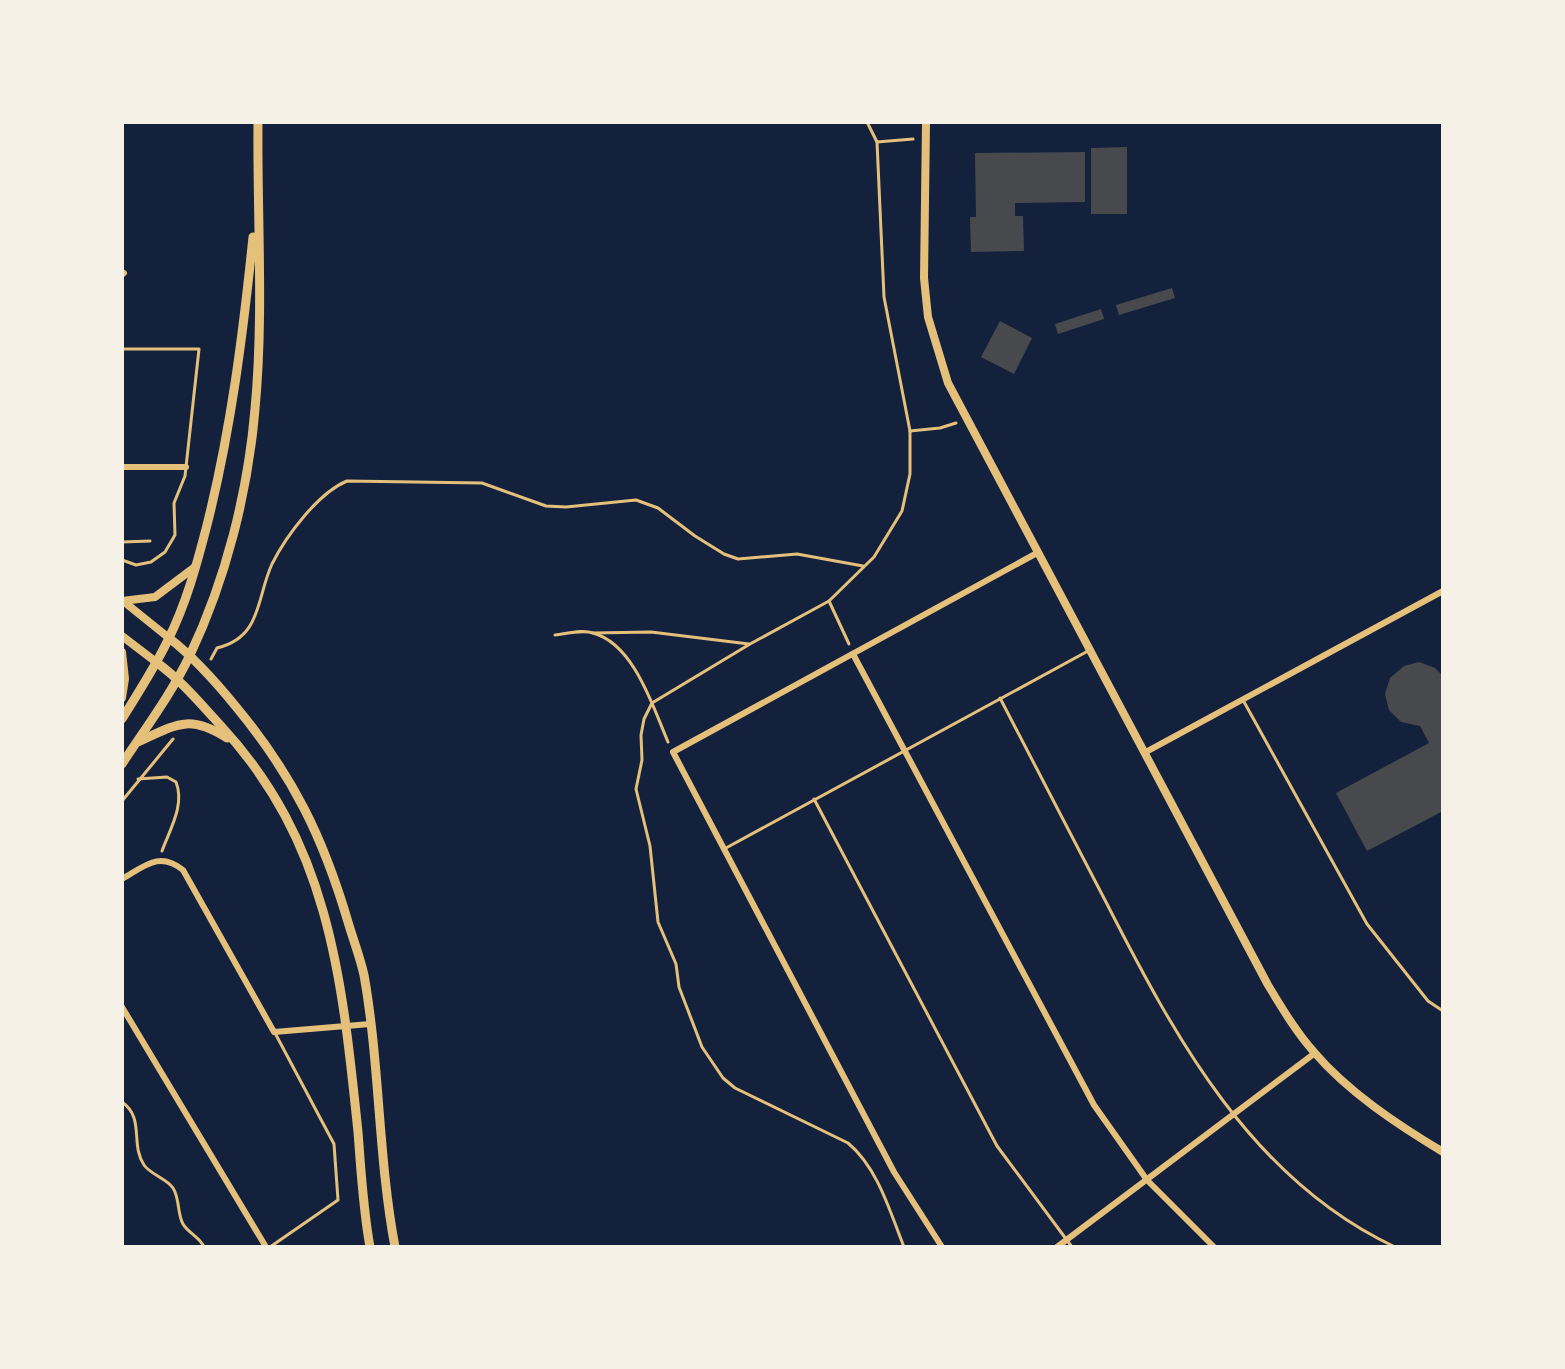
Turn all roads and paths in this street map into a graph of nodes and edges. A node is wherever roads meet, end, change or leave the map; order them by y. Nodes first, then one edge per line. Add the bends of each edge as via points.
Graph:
1 (258, 122) edge
2 (926, 122) edge
3 (914, 139) dead end
4 (877, 142) dead end
5 (257, 193) junction
6 (122, 349) edge
7 (966, 417) junction
8 (910, 431) dead end
9 (122, 467) edge
10 (186, 467) junction
11 (150, 541) dead end
12 (122, 542) edge
13 (1037, 553) junction
14 (122, 560) edge
15 (196, 566) junction
16 (863, 566) dead end
17 (1443, 591) edge
18 (122, 601) edge
19 (829, 601) dead end
20 (593, 633) junction
21 (555, 635) dead end
22 (122, 636) edge
23 (169, 638) junction
24 (750, 644) dead end
25 (1089, 651) junction
26 (122, 652) edge
27 (853, 654) junction
28 (190, 655) junction
29 (156, 662) junction
30 (204, 670) junction
31 (178, 678) junction
32 (122, 698) edge
33 (1000, 698) junction
34 (1243, 699) junction
35 (122, 719) edge
36 (191, 723) junction
37 (135, 744) junction
38 (240, 746) junction
39 (905, 750) junction
40 (673, 752) junction
41 (1144, 753) junction
42 (122, 764) edge
43 (138, 779) junction
44 (814, 799) junction
45 (122, 801) edge
46 (722, 849) junction
47 (159, 860) junction
48 (122, 879) edge
49 (122, 1007) edge
50 (1443, 1011) edge
51 (370, 1024) junction
52 (347, 1026) junction
53 (274, 1032) junction
54 (1315, 1053) junction
55 (122, 1102) edge
56 (1233, 1115) junction
57 (1443, 1152) edge
58 (1147, 1180) junction
59 (877, 1184) dead end
60 (1066, 1240) junction
61 (204, 1247) edge
62 (268, 1247) edge
63 (370, 1247) edge
64 (395, 1247) edge
65 (904, 1247) edge
66 (942, 1247) edge
67 (1057, 1247) edge
68 (1072, 1247) edge
69 (1214, 1247) edge
70 (1395, 1247) edge

1 - 5 main road
2 - 7 street via 928,317 948,383
3 - 4 path
5 - 15 main road via 238,364 218,481
5 - 28 main road via 259,340 246,473 225,562
6 - 10 lane via 199,349
7 - 8 path via 940,428
7 - 13 street
9 - 10 street
10 - 14 lane via 174,503 171,544 151,562 136,565
11 - 12 lane
13 - 25 street
13 - 27 street
15 - 18 street via 155,597
15 - 23 main road
16 - 30 path via 797,554 738,559 658,508 636,500 546,506 482,483 347,481 313,506 272,564 248,630 217,648
17 - 34 street
18 - 23 street
19 - 27 path
20 - 21 path
20 - 24 path via 651,632
20 - 40 path via 631,662
22 - 29 street
23 - 28 main road
23 - 29 main road
25 - 33 lane
25 - 41 street
26 - 32 street
27 - 39 street
27 - 40 street
28 - 30 main road
28 - 31 main road
29 - 31 main road
29 - 35 main road
30 - 51 main road via 286,772 314,825 363,972
31 - 37 main road
31 - 38 main road
33 - 39 lane
33 - 56 lane via 1161,1009
34 - 41 street
34 - 50 lane via 1367,924 1428,1001
36 - 37 main road
36 - 38 main road via 207,725
36 - 43 path via 191,731 174,739
37 - 42 main road
38 - 52 main road via 279,800 303,848 323,905
39 - 44 lane
39 - 58 street via 1094,1105
40 - 46 street
41 - 54 street via 1268,985
43 - 45 path
43 - 47 path via 167,777 180,793
44 - 46 lane
44 - 60 lane via 997,1146
46 - 66 street via 894,1172
47 - 48 street
47 - 53 street via 183,870
49 - 62 street
51 - 52 street
51 - 64 main road
52 - 53 street
52 - 63 main road
53 - 62 lane via 334,1144 338,1200
54 - 56 street
54 - 57 street via 1388,1116
55 - 61 path via 135,1117 145,1166 172,1187 183,1225
56 - 58 street
56 - 70 lane via 1273,1161 1324,1204
58 - 60 street
58 - 69 street
59 - 65 path
60 - 67 street
60 - 68 lane

